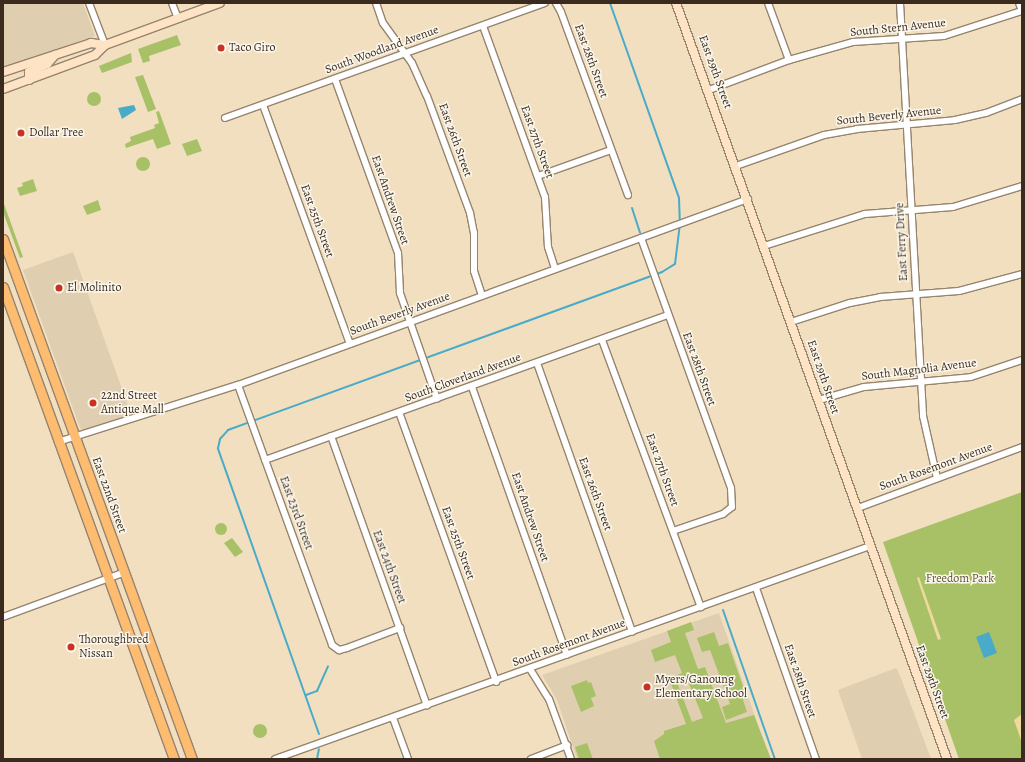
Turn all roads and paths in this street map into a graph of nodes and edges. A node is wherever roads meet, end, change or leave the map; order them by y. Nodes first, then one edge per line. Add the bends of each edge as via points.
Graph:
1 (89, 3) edge
2 (172, 3) edge
3 (220, 3) edge
4 (376, 3) edge
5 (545, 3) edge
6 (555, 3) edge
7 (676, 3) edge
8 (768, 3) edge
9 (900, 3) edge
10 (1019, 3) edge
11 (1022, 11) edge
12 (178, 19) junction
13 (483, 26) junction
14 (901, 38) junction
15 (105, 45) junction
16 (402, 53) junction
17 (56, 54) junction
18 (789, 60) junction
19 (3, 72) edge
20 (335, 79) junction
21 (29, 80) junction
22 (3, 90) edge
23 (710, 90) junction
24 (1022, 99) edge
25 (263, 105) junction
26 (226, 118) dead end
27 (906, 125) junction
28 (611, 150) junction
29 (736, 166) junction
30 (538, 176) junction
31 (1022, 186) edge
32 (628, 195) dead end
33 (748, 199) junction
34 (912, 210) junction
35 (641, 238) junction
36 (3, 239) edge
37 (764, 246) junction
38 (555, 268) junction
39 (1022, 274) edge
40 (3, 287) edge
41 (916, 295) junction
42 (482, 296) junction
43 (668, 315) junction
44 (410, 322) junction
45 (791, 322) junction
46 (602, 340) junction
47 (350, 344) junction
48 (1022, 360) edge
49 (537, 363) junction
50 (921, 383) junction
51 (238, 385) junction
52 (472, 387) junction
53 (437, 399) junction
54 (819, 400) junction
55 (399, 412) junction
56 (331, 436) junction
57 (76, 438) junction
58 (58, 442) junction
59 (1022, 447) edge
60 (265, 460) junction
61 (937, 478) junction
62 (858, 508) junction
63 (673, 531) junction
64 (870, 546) junction
65 (125, 572) junction
66 (109, 578) junction
67 (756, 588) junction
68 (701, 607) junction
69 (4, 618) edge
70 (400, 628) junction
71 (632, 632) junction
72 (335, 648) junction
73 (567, 655) junction
74 (332, 656) dead end
75 (530, 669) junction
76 (496, 682) junction
77 (427, 705) junction
78 (393, 718) junction
79 (567, 746) junction
80 (174, 759) edge
81 (192, 759) edge
82 (275, 759) edge
83 (408, 759) edge
84 (531, 759) edge
85 (572, 759) edge
86 (816, 759) edge
87 (947, 759) edge

1 - 15 street
2 - 12 street
3 - 12 street
4 - 16 street, East 26th Street via 383,24
5 - 13 street, South Woodland Avenue
6 - 28 street, East 28th Street via 561,12
7 - 23 street, East 29th Street
8 - 18 street
9 - 14 street, East Ferry Drive
10 - 11 street
11 - 14 street, South Stern Avenue via 944,36
12 - 15 street
13 - 16 street, South Woodland Avenue
13 - 30 street, East 27th Street
14 - 18 street, South Stern Avenue via 853,42
14 - 27 street, East Ferry Drive
15 - 17 street via 91,43
15 - 21 street via 95,54
16 - 20 street, South Woodland Avenue
16 - 42 street, East 26th Street via 412,64 427,96 470,213 474,233 474,271
17 - 19 street
17 - 21 street via 47,64 29,72
18 - 23 street, South Stern Avenue
20 - 25 street, South Woodland Avenue
20 - 44 street, East Andrew Street via 398,253 400,293
21 - 22 street
23 - 29 street, East 29th Street
24 - 27 street, South Beverly Avenue via 986,113 955,120
25 - 26 street, South Woodland Avenue
25 - 47 street, East 25th Street
27 - 29 street, South Beverly Avenue via 824,135
27 - 34 street, East Ferry Drive
28 - 30 street
28 - 32 street, East 28th Street
29 - 33 street, East 29th Street
30 - 38 street, East 27th Street via 545,197 548,247
31 - 34 street via 953,207
33 - 35 street, South Beverly Avenue
33 - 37 street, East 29th Street
34 - 37 street via 865,214
34 - 41 street, East Ferry Drive
35 - 38 street, South Beverly Avenue
35 - 43 street, East 28th Street
36 - 57 main road, East 22nd Street
37 - 45 street, East 29th Street
38 - 42 street, South Beverly Avenue
39 - 41 street via 959,291
40 - 58 main road
41 - 45 street via 880,297 850,303
41 - 50 street, East Ferry Drive
42 - 44 street, South Beverly Avenue
43 - 46 street, South Cloverland Avenue
43 - 63 street, East 28th Street via 736,508
44 - 47 street, South Beverly Avenue
44 - 53 street, East Andrew Street
45 - 54 street, East 29th Street
46 - 49 street, South Cloverland Avenue
46 - 63 street, East 27th Street
47 - 51 street, South Beverly Avenue
48 - 50 street, South Magnolia Avenue via 971,377
49 - 52 street, South Cloverland Avenue
49 - 71 street, East 26th Street
50 - 54 street, South Magnolia Avenue via 864,387
50 - 61 street, East Ferry Drive via 923,416
51 - 57 street, South Beverly Avenue
51 - 60 street, East 23rd Street
52 - 53 street, South Cloverland Avenue
52 - 73 street, East Andrew Street
53 - 55 street, South Cloverland Avenue
54 - 62 street, East 29th Street
55 - 56 street, South Cloverland Avenue
55 - 76 street, East 25th Street
56 - 60 street, South Cloverland Avenue
56 - 70 street, East 24th Street
57 - 58 street, South Beverly Avenue
57 - 65 main road, East 22nd Street
58 - 66 main road
59 - 61 street, South Rosemont Avenue
60 - 72 street, East 23rd Street
61 - 62 street, South Rosemont Avenue
62 - 64 street, East 29th Street
63 - 68 street, East 27th Street
64 - 67 street, South Rosemont Avenue
64 - 87 street, East 29th Street
65 - 66 street
65 - 81 main road, East 22nd Street
66 - 69 street
66 - 80 main road
67 - 68 street, South Rosemont Avenue
67 - 86 street, East 28th Street
68 - 71 street, South Rosemont Avenue
70 - 72 street via 347,648
70 - 77 street, East 24th Street
71 - 73 street, South Rosemont Avenue
72 - 74 street
73 - 75 street, South Rosemont Avenue
75 - 76 street, South Rosemont Avenue
75 - 79 street via 549,699
76 - 77 street, South Rosemont Avenue
77 - 78 street, South Rosemont Avenue
78 - 82 street, South Rosemont Avenue
78 - 83 street
79 - 84 street
79 - 85 street

